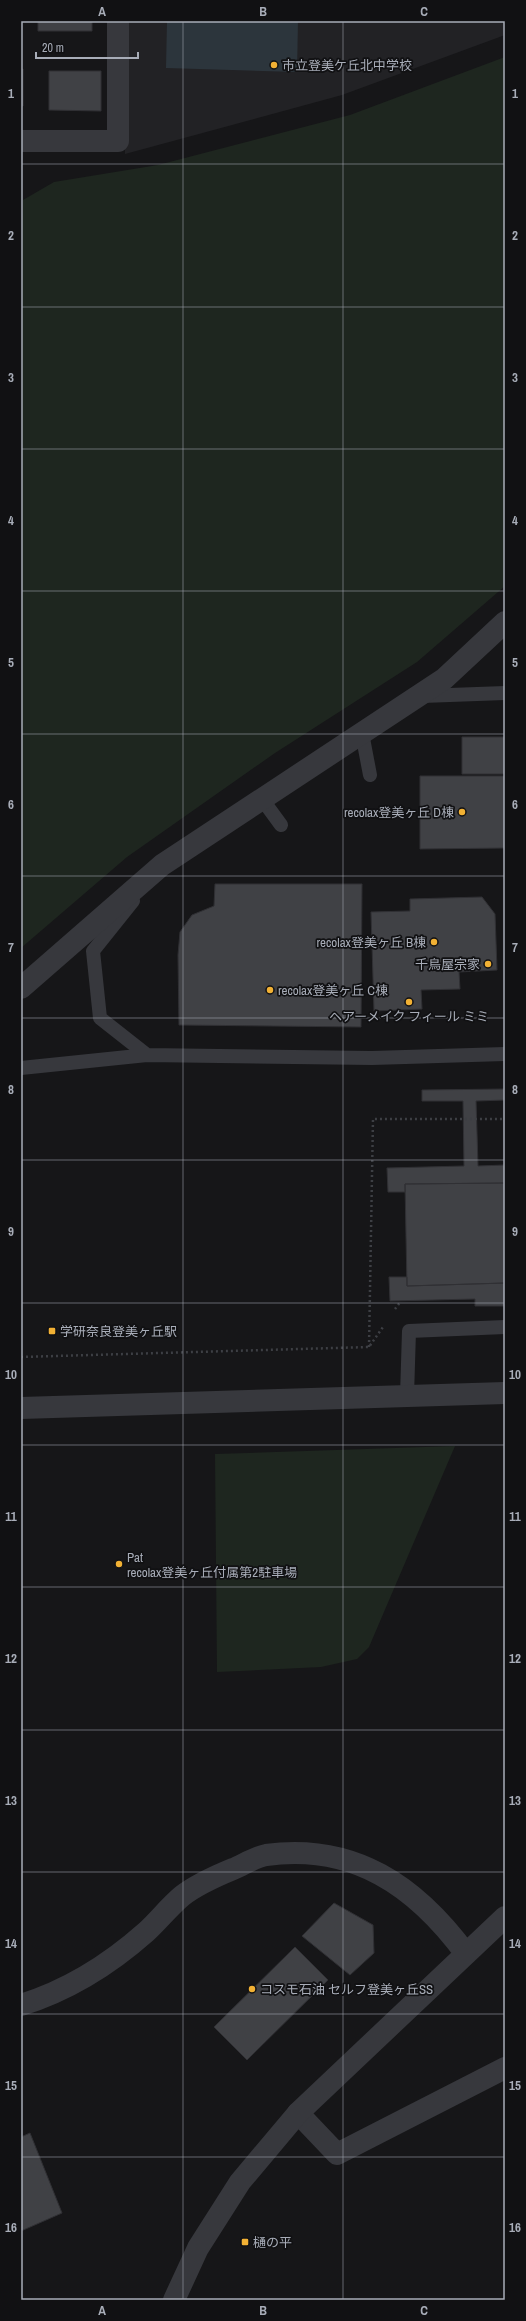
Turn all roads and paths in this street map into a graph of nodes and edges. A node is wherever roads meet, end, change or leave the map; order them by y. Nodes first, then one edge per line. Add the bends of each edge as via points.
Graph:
1 (118, 21) edge
2 (21, 141) edge
3 (505, 622) edge
4 (505, 693) edge
5 (419, 696) junction
6 (362, 733) junction
7 (370, 775) dead end
8 (262, 799) junction
9 (280, 825) dead end
10 (162, 865) junction
11 (21, 988) edge
12 (505, 1054) edge
13 (147, 1055) junction
14 (21, 1068) edge
15 (505, 1119) edge
16 (401, 1301) dead end
17 (393, 1312) dead end
18 (385, 1324) dead end
19 (505, 1327) edge
20 (369, 1348) junction
21 (21, 1357) edge
22 (505, 1393) edge
23 (406, 1396) junction
24 (21, 1408) edge
25 (505, 1918) edge
26 (466, 1954) junction
27 (21, 2005) edge
28 (505, 2068) edge
29 (298, 2112) junction
30 (174, 2300) edge

1 - 2 street via 118,141
3 - 5 street via 444,679
4 - 5 lane
5 - 6 street
6 - 7 lane
6 - 8 street
8 - 9 lane
8 - 10 street
10 - 11 street
10 - 13 lane via 93,951 100,1018
12 - 13 lane via 372,1058
13 - 14 lane
15 - 20 path via 373,1119
16 - 17 path
18 - 20 path
19 - 23 lane via 409,1331
20 - 21 path
22 - 23 street
23 - 24 street
25 - 26 street
26 - 27 street via 446,1926 406,1891 377,1872 346,1859 315,1854 265,1856 222,1874 183,1896 146,1932 113,1958 75,1982
26 - 29 street
28 - 29 street via 337,2154
29 - 30 street via 240,2182 198,2248

